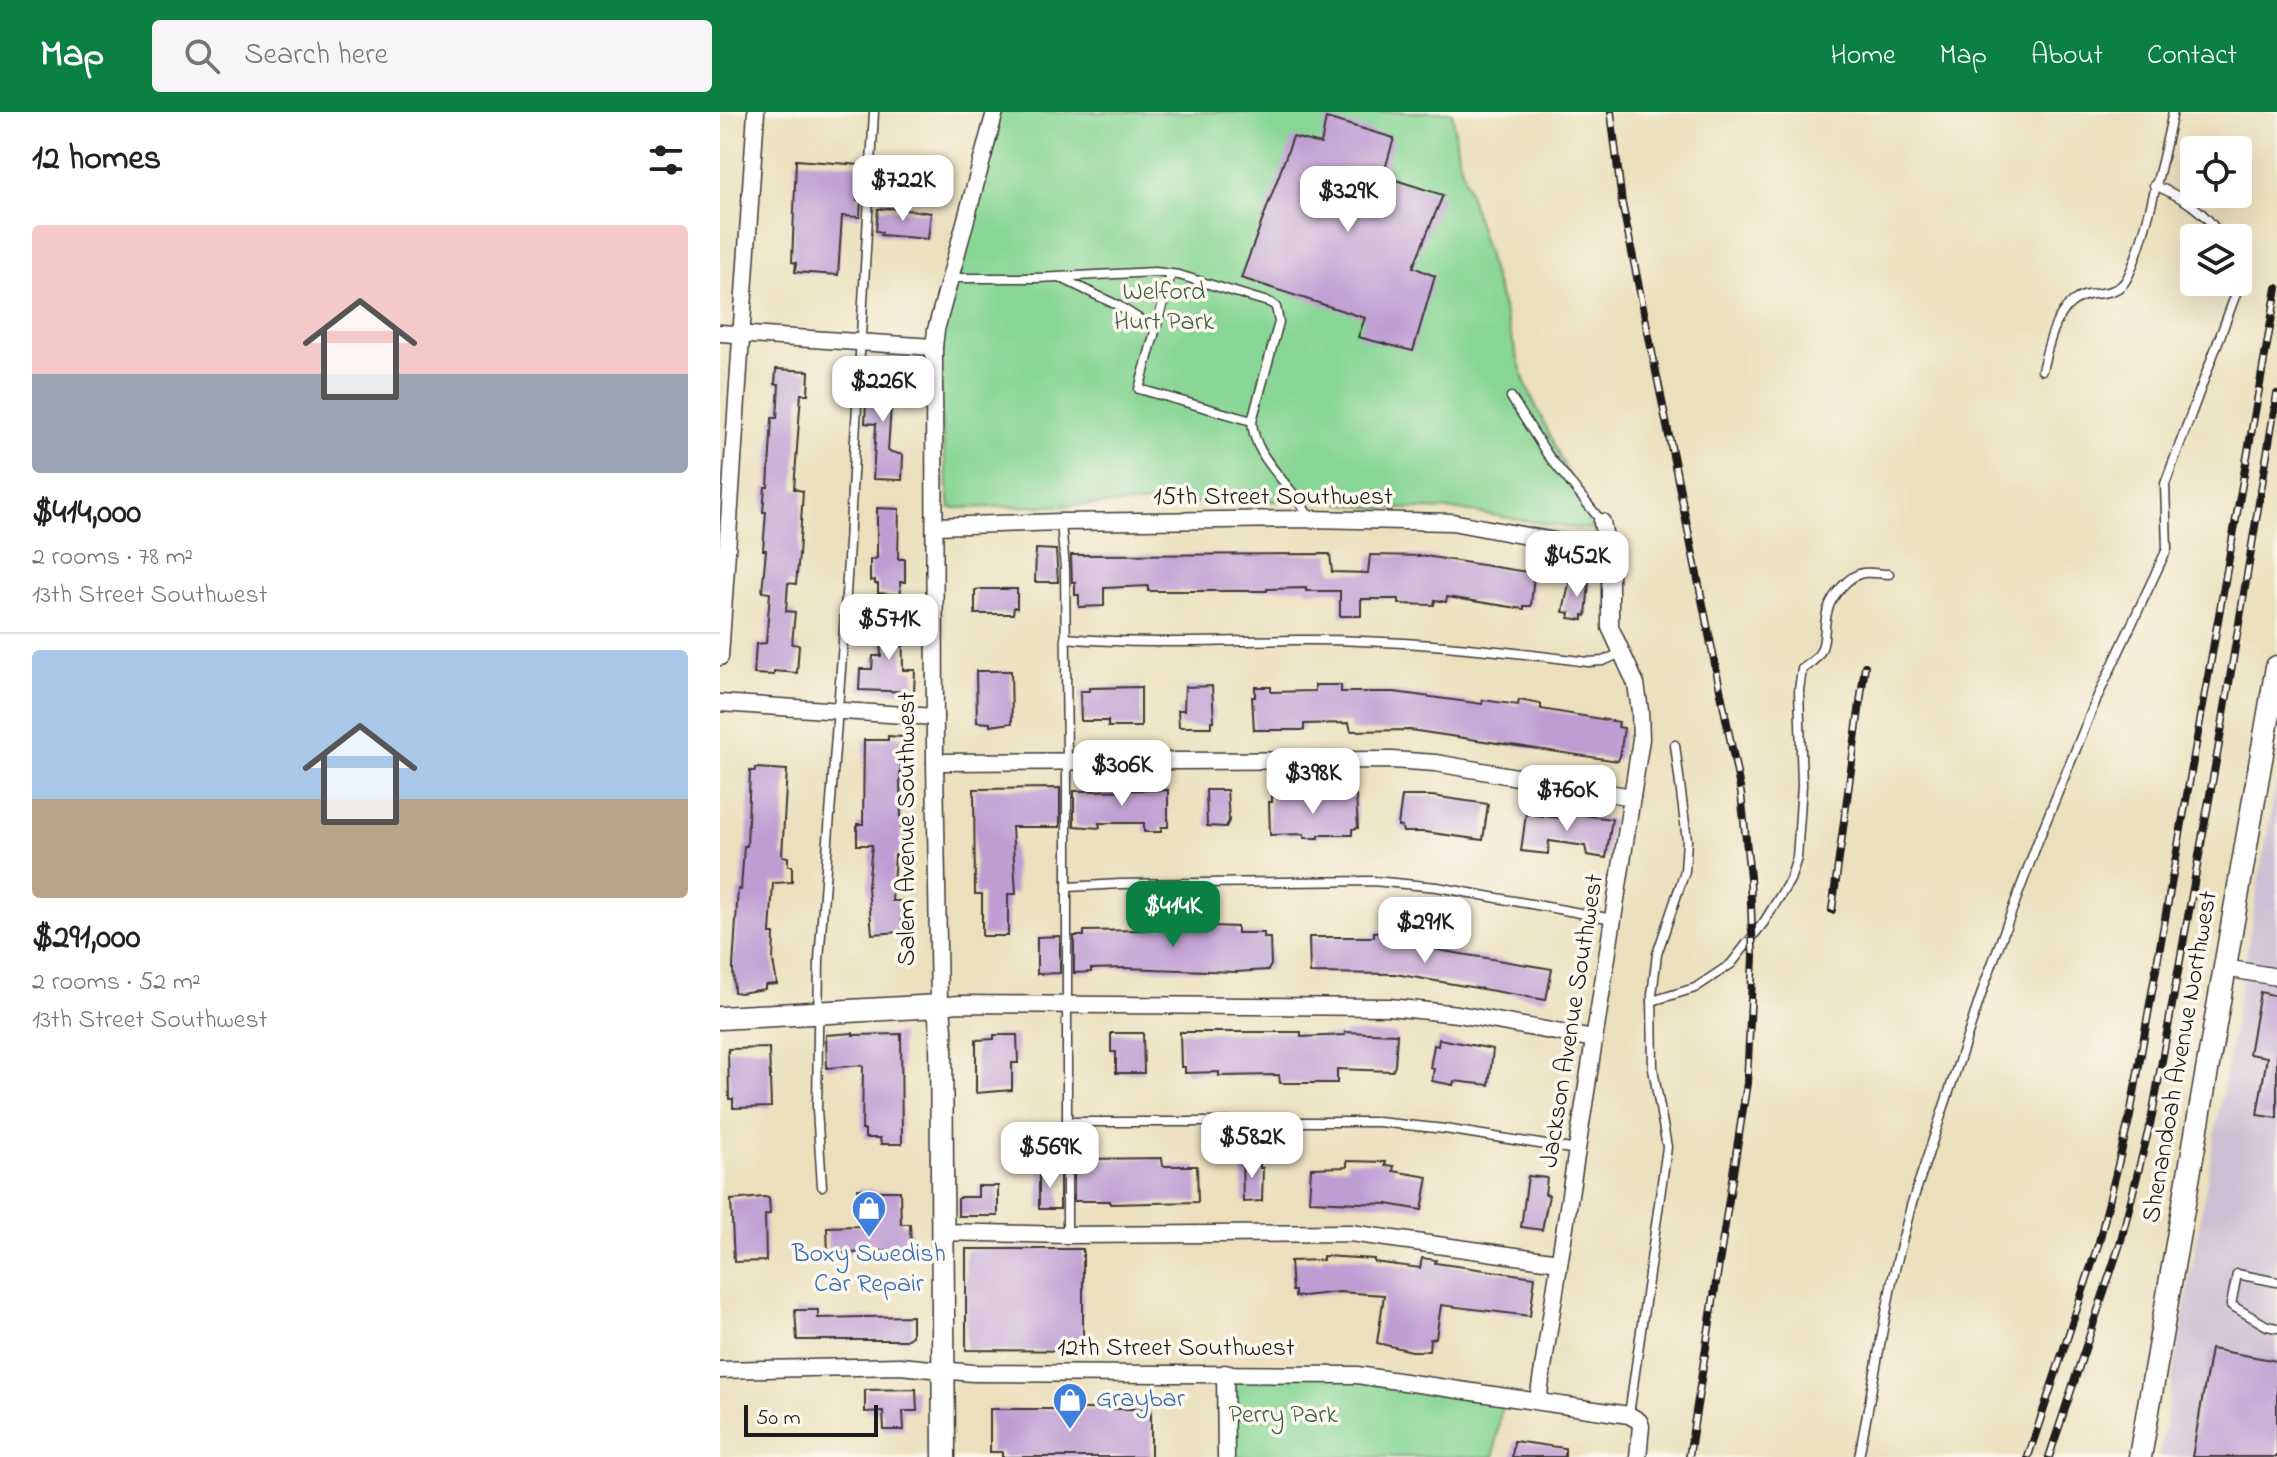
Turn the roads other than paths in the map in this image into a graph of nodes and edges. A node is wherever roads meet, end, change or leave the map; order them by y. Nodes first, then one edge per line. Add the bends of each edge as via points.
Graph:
1 (756, 112) edge
2 (874, 112) edge
3 (995, 112) edge
4 (2173, 112) edge
5 (2154, 185) junction
6 (2211, 224) edge
7 (1171, 274) junction
8 (1059, 277) junction
9 (949, 278) junction
10 (2235, 296) edge
11 (1155, 329) junction
12 (720, 333) edge
13 (741, 334) junction
14 (862, 342) junction
15 (934, 347) junction
16 (2042, 370) dead end
17 (1511, 397) dead end
18 (1252, 421) junction
19 (1310, 519) junction
20 (1061, 522) junction
21 (1602, 522) joint
22 (936, 526) junction
23 (1607, 551) junction
24 (1889, 574) dead end
25 (1065, 638) junction
26 (1621, 653) junction
27 (720, 657) edge
28 (2277, 667) edge
29 (720, 703) edge
30 (838, 710) junction
31 (935, 717) junction
32 (1675, 745) dead end
33 (1067, 761) junction
34 (935, 762) junction
35 (1632, 797) junction
36 (1068, 887) junction
37 (1613, 919) junction
38 (2225, 968) junction
39 (2277, 977) edge
40 (1652, 1001) junction
41 (939, 1006) junction
42 (1065, 1006) junction
43 (819, 1012) junction
44 (720, 1018) edge
45 (1594, 1039) junction
46 (1067, 1122) junction
47 (1577, 1150) junction
48 (822, 1186) dead end
49 (942, 1232) junction
50 (1067, 1235) junction
51 (1559, 1262) junction
52 (2277, 1282) edge
53 (2277, 1328) edge
54 (720, 1370) edge
55 (943, 1370) junction
56 (1225, 1373) junction
57 (1538, 1400) junction
58 (1629, 1415) junction
59 (944, 1457) edge
60 (1226, 1457) edge
61 (1638, 1457) edge
62 (1859, 1457) edge
63 (2140, 1457) edge

1 - 13 street
2 - 14 lane
3 - 9 street, Salem Avenue Southwest
4 - 5 lane
5 - 6 lane via 2182,197
5 - 16 lane via 2135,260 2123,285 2083,296 2057,318
7 - 8 lane
7 - 11 lane
7 - 18 lane via 1276,307 1279,322
8 - 9 lane
8 - 11 lane
9 - 15 street, Salem Avenue Southwest
10 - 62 lane via 2165,484 2167,549 2038,841 1911,1206
11 - 18 lane via 1139,389
12 - 13 street
13 - 14 street
13 - 27 street
14 - 15 street
14 - 30 lane
15 - 22 street, Salem Avenue Southwest
17 - 21 lane, Jackson Avenue Southwest via 1547,454
18 - 19 lane via 1258,449
19 - 20 street, 15th Street Southwest
19 - 23 street, 15th Street Southwest via 1452,522
20 - 22 street, 15th Street Southwest
20 - 25 lane
21 - 23 street, Jackson Avenue Southwest
22 - 31 street, Salem Avenue Southwest
23 - 26 street, Jackson Avenue Southwest via 1610,627
24 - 40 lane via 1863,573 1841,588 1828,608 1826,638 1816,660 1802,669 1802,785 1797,858 1790,880 1731,964 1695,988
25 - 26 lane via 1199,644 1433,643 1588,662
25 - 33 lane
26 - 35 street, Jackson Avenue Southwest via 1636,684 1640,711
28 - 38 street, Shenandoah Avenue Northwest
29 - 30 street
30 - 31 street
30 - 43 lane
31 - 34 street, Salem Avenue Southwest
32 - 40 lane via 1687,840 1685,871 1657,954
33 - 34 street
33 - 35 street via 1392,760
33 - 36 lane
34 - 41 street, Salem Avenue Southwest
35 - 37 street, Jackson Avenue Southwest
36 - 37 lane via 1373,881 1437,887
36 - 42 lane
37 - 45 street, Jackson Avenue Southwest
38 - 39 street
38 - 63 street, Shenandoah Avenue Northwest
40 - 58 lane via 1653,1069 1667,1147
41 - 42 street
41 - 43 street
41 - 49 street, Salem Avenue Southwest
42 - 45 street via 1389,1007
42 - 46 lane
43 - 44 street
43 - 48 lane
45 - 47 street, Jackson Avenue Southwest
46 - 47 lane via 1378,1122
46 - 50 lane
47 - 51 street, Jackson Avenue Southwest
49 - 50 street
49 - 55 street, Salem Avenue Southwest
50 - 51 street via 1350,1233
51 - 57 street, Jackson Avenue Southwest
52 - 53 lane via 2237,1274 2231,1305
54 - 55 street, 12th Street Southwest
55 - 56 street, 12th Street Southwest
55 - 59 street, Salem Avenue Southwest
56 - 57 street, 12th Street Southwest via 1357,1375
56 - 60 street
57 - 58 street, 12th Street Southwest
58 - 61 street via 1641,1426

